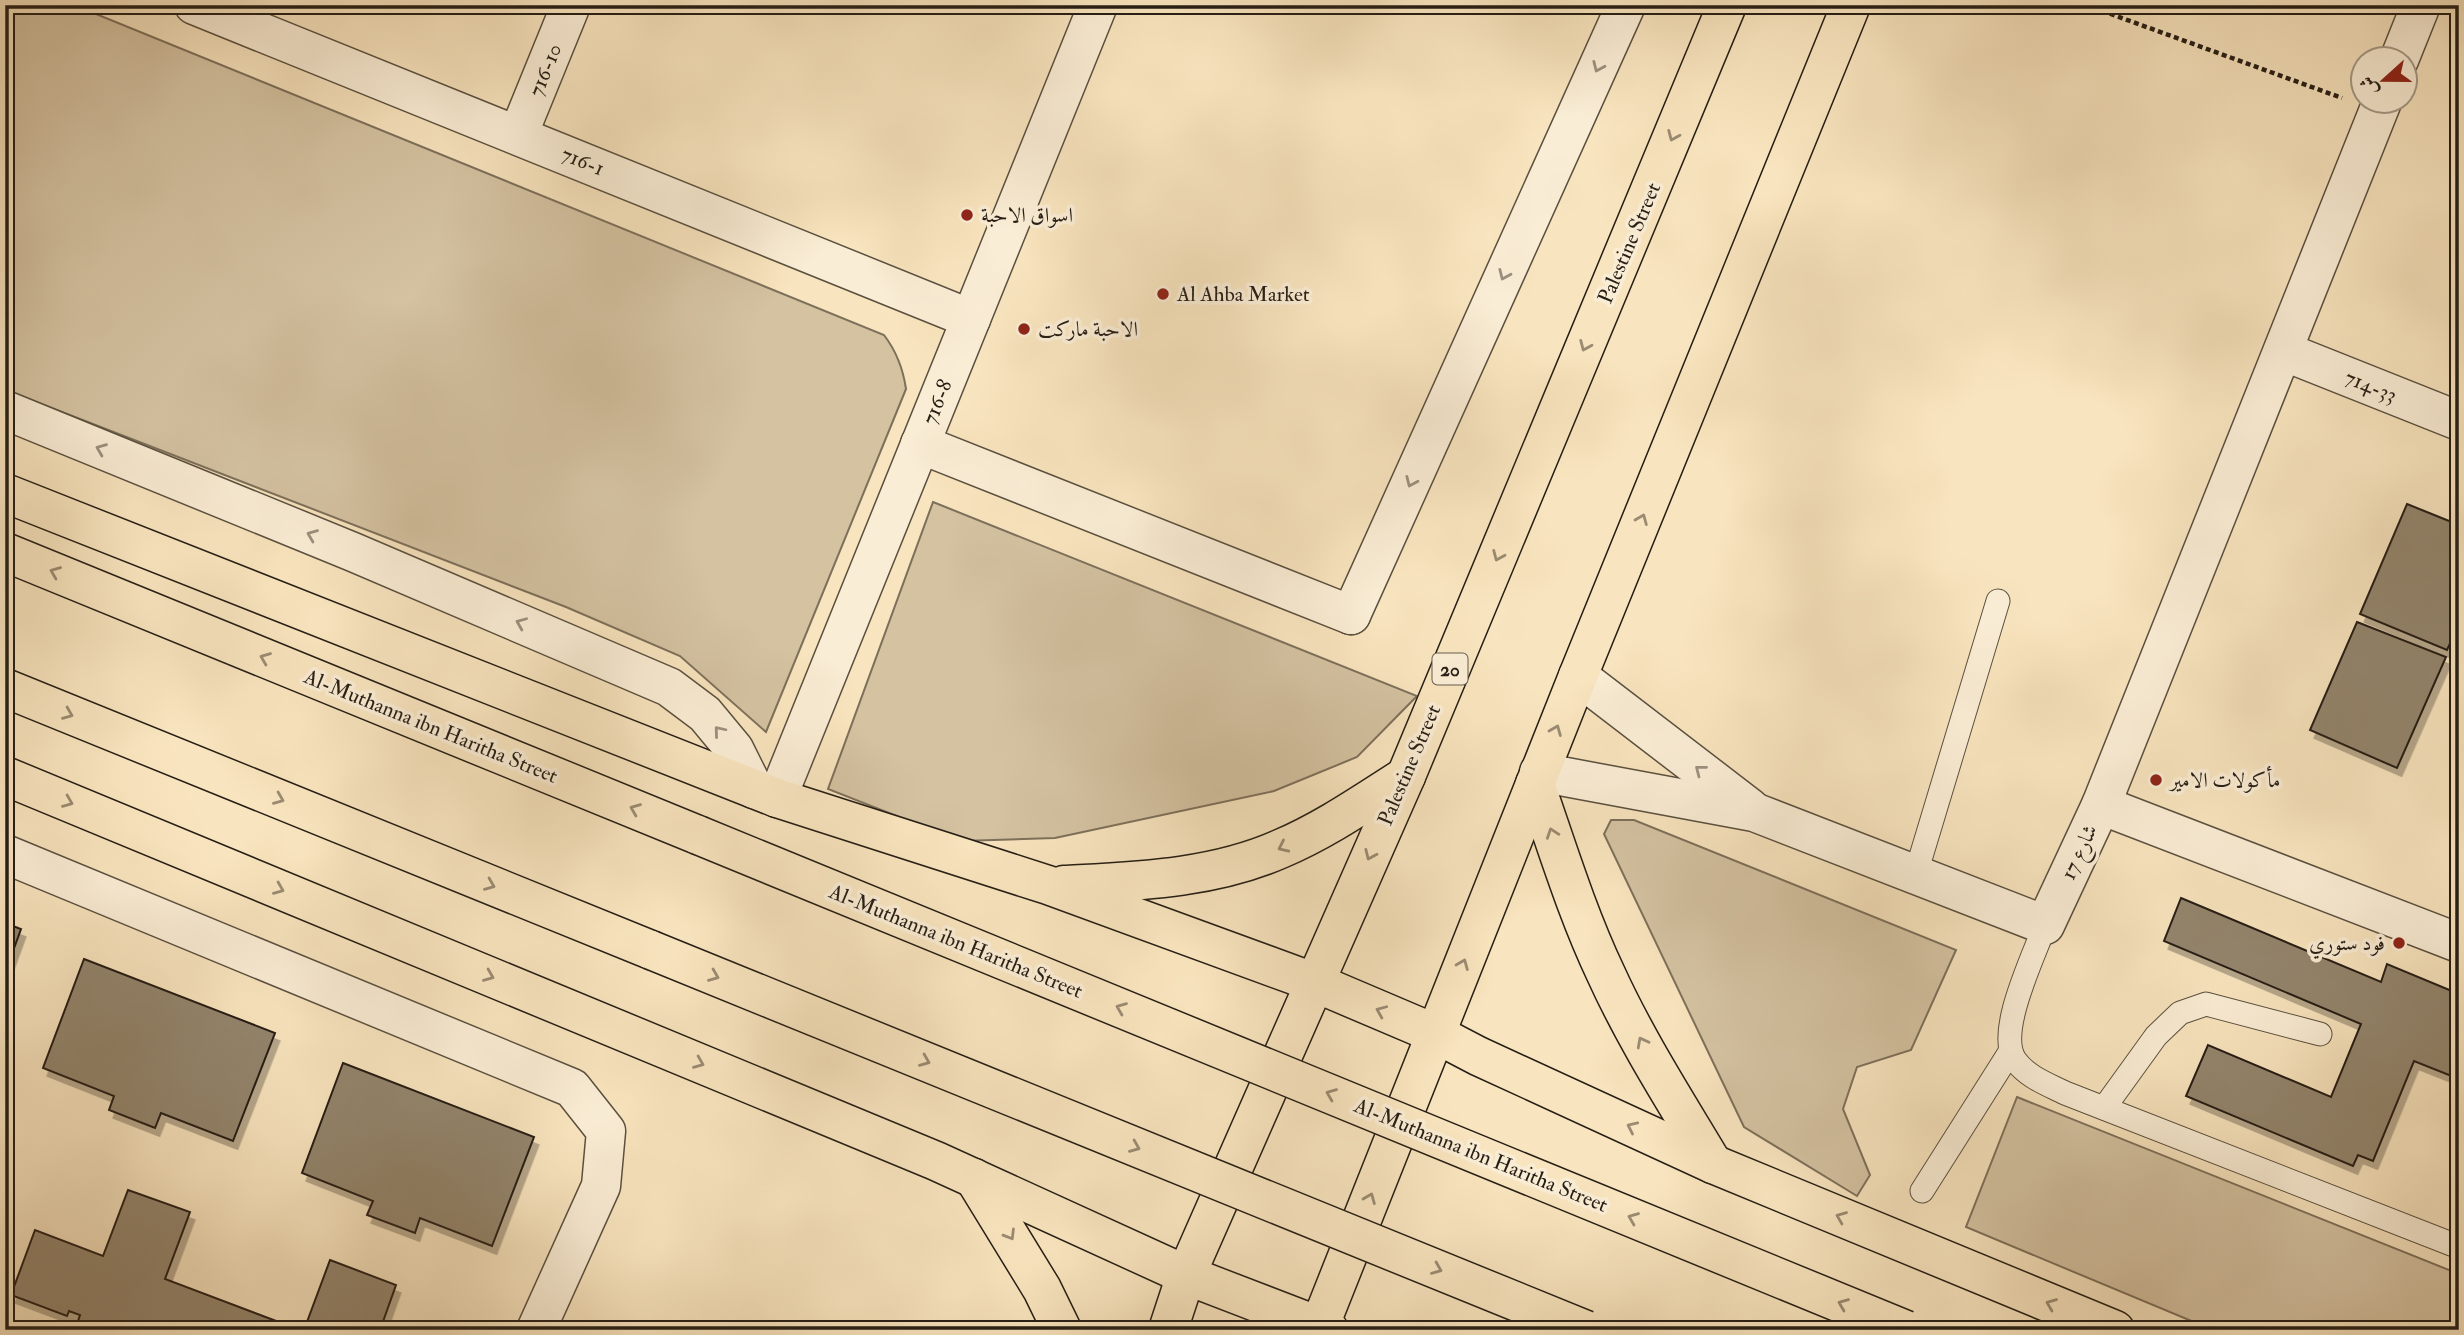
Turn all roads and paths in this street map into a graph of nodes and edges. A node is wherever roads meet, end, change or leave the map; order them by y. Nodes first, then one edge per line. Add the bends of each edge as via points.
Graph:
1 (194, 5) edge
2 (571, 5) edge
3 (1098, 5) edge
4 (1626, 5) edge
5 (1700, 5) edge
6 (1727, 5) edge
7 (1850, 5) edge
8 (2085, 5) edge
9 (2421, 5) edge
10 (2405, 46) edge
11 (1690, 94) junction
12 (2348, 95) edge
13 (2377, 116) edge
14 (519, 135) junction
15 (971, 319) junction
16 (2283, 351) junction
17 (5, 410) edge
18 (2459, 421) edge
19 (920, 444) junction
20 (5, 493) edge
21 (5, 552) edge
22 (1998, 601) dead end
23 (1578, 676) junction
24 (5, 688) edge
25 (5, 776) edge
26 (1406, 776) junction
27 (1537, 778) junction
28 (766, 793) junction
29 (2101, 805) junction
30 (1754, 812) junction
31 (5, 854) edge
32 (1916, 873) junction
33 (1048, 885) junction
34 (2045, 925) junction
35 (2459, 943) edge
36 (1316, 984) junction
37 (1436, 1034) junction
38 (2320, 1034) dead end
39 (2010, 1052) junction
40 (2104, 1108) junction
41 (1713, 1164) junction
42 (974, 1178) junction
43 (1922, 1191) dead end
44 (2459, 1247) edge
45 (1186, 1275) junction
46 (1322, 1329) edge
47 (536, 1330) edge
48 (1062, 1330) edge
49 (1168, 1330) edge
50 (1586, 1330) edge
51 (1906, 1330) edge
52 (2115, 1330) edge

1 - 14 street, 716-1
2 - 14 street, 716-10
3 - 15 street, 716-8
4 -> 19 street via 1351,615
5 - 11 main road
6 - 11 main road, Palestine Street / 20
23 -> 7 main road
8 - 12 path
9 - 10 street
11 -> 26 main road, Palestine Street / 20
13 - 16 street
14 - 15 street, 716-1
15 - 19 street, 716-8
16 - 18 street, 714-33
16 - 29 street
28 -> 17 street via 705,715 669,687
19 - 28 street, 716-8
20 - 28 main road
51 -> 21 main road, Al-Muthanna ibn Haritha Street, bridge
22 - 32 lane
27 -> 23 main road
30 -> 23 street
24 -> 50 main road, bridge
25 -> 42 main road
26 -> 33 main road via 1280,850 1167,879
26 -> 36 main road, Palestine Street / 20
27 - 30 street
37 -> 27 main road
41 -> 27 main road via 1606,974 1575,897
28 - 33 main road
29 - 34 street, شارع 17
29 - 35 street, شارع 17
30 - 32 street
31 - 47 street via 572,1088 606,1131 601,1186
32 - 34 street
33 - 36 main road
34 - 39 lane via 2011,1019
37 -> 36 main road
36 - 45 main road, Palestine Street / 20
41 -> 37 main road
46 -> 37 main road
38 - 40 lane via 2206,1004 2180,1013 2157,1036
39 - 40 lane via 2028,1074
39 - 43 lane
40 - 44 lane
52 -> 41 main road
42 - 45 main road
42 -> 48 main road
45 - 46 main road
45 - 49 main road, Palestine Street / 20

